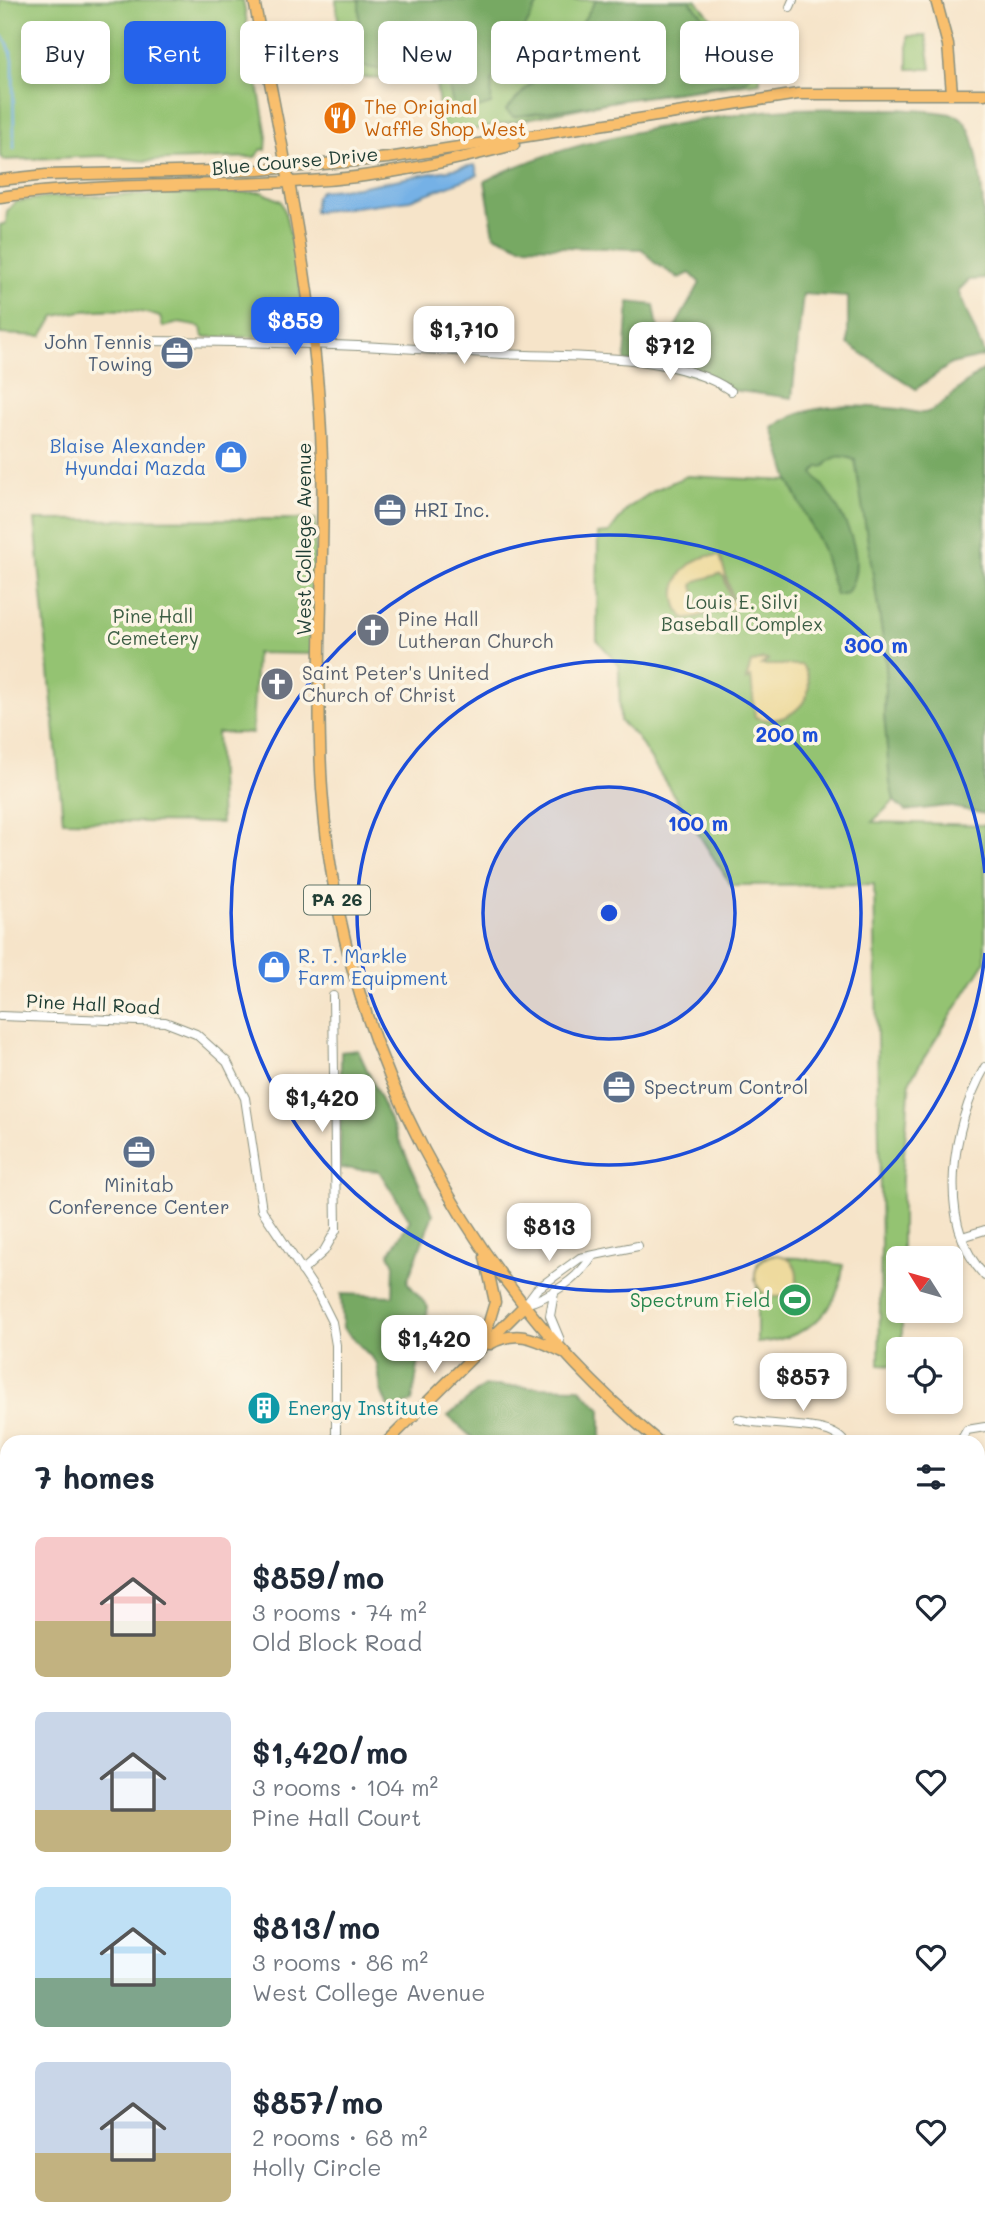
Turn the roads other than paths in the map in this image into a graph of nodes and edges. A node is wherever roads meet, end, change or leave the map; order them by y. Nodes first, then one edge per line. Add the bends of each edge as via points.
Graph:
1 (254, 0) edge
2 (936, 0) edge
3 (952, 93) junction
4 (985, 94) edge
5 (587, 126) junction
6 (285, 167) junction
7 (0, 180) edge
8 (288, 182) junction
9 (0, 197) edge
10 (313, 326) junction
11 (143, 341) dead end
12 (277, 342) junction
13 (315, 344) junction
14 (731, 391) dead end
15 (333, 996) dead end
16 (0, 1016) edge
17 (985, 1067) edge
18 (985, 1230) edge
19 (962, 1237) junction
20 (638, 1246) dead end
21 (483, 1251) junction
22 (592, 1257) junction
23 (302, 1270) junction
24 (985, 1276) edge
25 (556, 1289) junction
26 (524, 1305) junction
27 (477, 1354) junction
28 (569, 1354) junction
29 (738, 1419) dead end
30 (985, 1427) edge
31 (336, 1435) edge
32 (394, 1435) edge
33 (651, 1435) edge
34 (838, 1435) edge
35 (964, 1435) edge

1 - 6 main road, West College Avenue / PA 26
2 - 3 main road via 950,53
3 - 4 main road, Blue Course Drive
3 - 5 main road, Blue Course Drive via 785,95
5 - 6 main road, Blue Course Drive via 412,155
5 - 8 main road, Blue Course Drive via 438,162
6 - 7 main road, Blue Course Drive
6 - 8 main road, West College Avenue / PA 26
8 - 9 main road, Blue Course Drive
8 - 10 main road, West College Avenue / PA 26
10 - 12 street
10 - 13 main road, West College Avenue / PA 26
11 - 12 street
12 - 13 street
13 - 14 street via 615,360 700,374
13 - 21 main road, West College Avenue / PA 26 via 324,504 321,760 326,836 336,892 362,999 403,1110
15 - 23 street via 336,1230 324,1251
16 - 23 street, Pine Hall Road via 154,1020 187,1029 212,1046 233,1071 245,1098 262,1210
17 - 19 street via 967,1107 957,1149 955,1191
18 - 19 street
19 - 24 street
20 - 22 street
21 - 26 main road, West College Avenue / PA 26
21 - 27 main road via 495,1302 490,1328
22 - 25 street via 586,1268
22 - 26 street via 580,1258 537,1289
23 - 31 street, Pine Hall Road via 324,1303 335,1331
25 - 26 street
25 - 28 street via 550,1316
26 - 27 main road
26 - 28 main road, West College Avenue / PA 26
27 - 28 main road via 496,1340 516,1335 536,1338
27 - 32 main road
28 - 33 main road, West College Avenue / PA 26
29 - 34 street via 762,1426 824,1428
30 - 35 street via 967,1430

